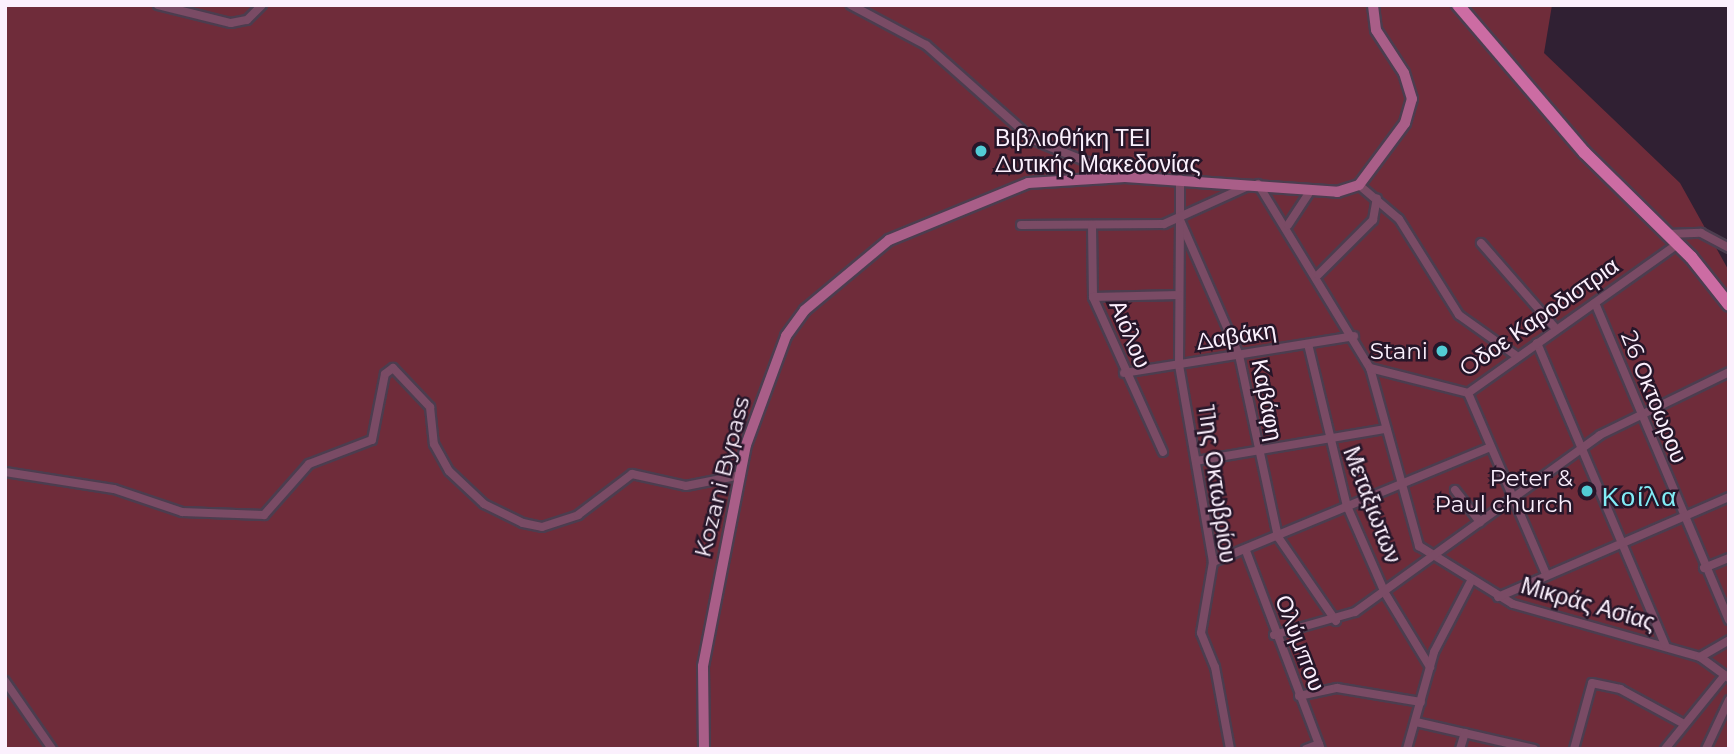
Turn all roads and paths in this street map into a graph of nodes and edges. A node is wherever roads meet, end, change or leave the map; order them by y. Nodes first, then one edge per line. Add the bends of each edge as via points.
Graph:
1 (158, 5) edge
2 (262, 5) edge
3 (851, 5) edge
4 (1373, 5) edge
5 (1458, 5) edge
6 (1465, 5) edge
7 (1494, 48) junction
8 (1125, 177) junction
9 (1180, 179) junction
10 (1255, 183) junction
11 (1359, 186) junction
12 (1311, 190) junction
13 (1377, 198) junction
14 (1180, 220) junction
15 (1021, 225) dead end
16 (1092, 225) junction
17 (1288, 225) junction
18 (1667, 234) junction
19 (1729, 239) edge
20 (1719, 241) junction
21 (1481, 243) dead end
22 (1678, 244) junction
23 (1729, 248) edge
24 (1318, 275) junction
25 (1179, 295) junction
26 (1093, 297) junction
27 (1595, 303) junction
28 (1729, 305) edge
29 (1556, 329) junction
30 (1354, 336) junction
31 (1537, 343) junction
32 (1308, 344) junction
33 (1239, 355) junction
34 (1518, 357) junction
35 (1179, 365) junction
36 (1370, 368) junction
37 (1729, 372) edge
38 (1124, 373) junction
39 (1468, 393) junction
40 (1639, 411) junction
41 (1386, 429) junction
42 (1327, 440) junction
43 (1490, 447) junction
44 (1582, 447) junction
45 (1256, 451) junction
46 (1163, 452) dead end
47 (1196, 461) junction
48 (5, 472) edge
49 (741, 475) junction
50 (1399, 484) junction
51 (1455, 490) dead end
52 (1729, 497) edge
53 (1512, 499) junction
54 (1347, 506) junction
55 (1682, 516) junction
56 (1480, 522) junction
57 (1278, 537) junction
58 (1622, 542) junction
59 (1246, 551) junction
60 (1433, 558) junction
61 (1729, 558) edge
62 (1213, 562) junction
63 (1704, 568) junction
64 (1546, 574) junction
65 (1471, 580) junction
66 (1385, 593) junction
67 (1498, 597) junction
68 (1729, 620) edge
69 (1336, 621) junction
70 (1274, 635) junction
71 (1729, 640) edge
72 (1665, 645) junction
73 (1700, 657) junction
74 (1430, 667) junction
75 (1727, 677) edge
76 (5, 681) edge
77 (1299, 696) junction
78 (1729, 700) edge
79 (1421, 702) junction
80 (1416, 722) junction
81 (1682, 723) junction
82 (1465, 733) junction
83 (1320, 746) edge
84 (52, 749) edge
85 (704, 749) edge
86 (1230, 749) edge
87 (1306, 749) edge
88 (1407, 749) edge
89 (1460, 749) edge
90 (1534, 749) edge
91 (1574, 749) edge
92 (1665, 749) edge
93 (1706, 749) edge

1 - 2 street via 231,23 247,20
3 - 8 street via 926,46 1033,140
4 - 11 main road via 1376,30 1404,73 1412,99 1405,123
5 - 7 main road
6 - 7 main road
7 - 18 main road via 1547,111
8 - 9 main road, Kozani Bypass
8 - 49 main road, Kozani Bypass via 1010,188 872,252 805,310 786,336
9 - 10 main road, Kozani Bypass
9 - 14 street, Καβάφη
10 - 12 main road, Kozani Bypass
10 - 14 street
10 - 17 street
11 - 12 main road, Kozani Bypass
11 - 13 street
12 - 17 street
13 - 24 street via 1373,220
13 - 34 street via 1422,249 1459,315
14 - 16 street
14 - 25 street, 11ης Οκτωβρίου
14 - 33 street, Καβάφη
15 - 16 street
16 - 26 street, Αιόλου
17 - 24 street
18 - 20 street via 1687,230
18 - 22 main road
19 - 20 street
20 - 23 street
21 - 29 street
22 - 27 street, Oδοε Καροδιστρια
22 - 28 main road
24 - 30 street
25 - 26 street
25 - 35 street, 11ης Οκτωβρίου
26 - 38 street, Αιόλου
27 - 29 street, Oδοε Καροδιστρια
27 - 40 street, 26 Οκτοωρου
29 - 31 street, Oδοε Καροδιστρια
30 - 32 street, Δαβάκη
30 - 36 street
31 - 34 street, Oδοε Καροδιστρια
31 - 44 street
32 - 33 street, Δαβάκη
32 - 42 street, Μεταξιωτων
33 - 35 street, Δαβάκη
33 - 45 street, Καβάφη
34 - 39 street, Oδοε Καροδιστρια
35 - 38 street, Δαβάκη
35 - 47 street, 11ης Οκτωβρίου
36 - 39 street, Oδοε Καροδιστρια
36 - 41 street, Μικράς Ασίας
37 - 40 street
38 - 46 street, Αιόλου
39 - 43 street
40 - 44 street
40 - 55 street, 26 Οκτοωρου
41 - 42 street
41 - 50 street, Μικράς Ασίας
42 - 45 street
42 - 54 street, Μεταξιωτων
43 - 50 street
43 - 53 street
44 - 53 street
44 - 58 street
45 - 47 street
45 - 57 street, Καβάφη
47 - 62 street, 11ης Οκτωβρίου
48 - 49 street via 114,489 182,512 264,515 309,464 372,440 385,374 393,368 430,407 434,444 449,471 485,504 523,523 541,527 578,515 632,474 687,486
49 - 85 main road, Kozani Bypass via 703,666
50 - 54 street
50 - 60 street, Μικράς Ασίας via 1413,537
51 - 56 street
52 - 55 street
53 - 56 street
53 - 64 street
54 - 57 street
54 - 66 street, Μεταξιωτων
55 - 58 street
55 - 63 street, 26 Οκτοωρου
56 - 60 street
57 - 59 street
57 - 69 street, Καβάφη
58 - 64 street
58 - 72 street
59 - 62 street
59 - 70 street, Ολύμπου
60 - 65 street, Μικράς Ασίας
60 - 66 street
61 - 63 street
62 - 86 street, 11ης Οκτωβρίου via 1202,639 1216,667
63 - 68 street, 26 Οκτοωρου
64 - 67 street
65 - 67 street, Μικράς Ασίας
65 - 74 street
66 - 69 street
66 - 74 street, Μεταξιωτων
67 - 72 street, Μικράς Ασίας
69 - 70 street
70 - 77 street, Ολύμπου
71 - 73 street
72 - 73 street, Μικράς Ασίας
73 - 75 street, Μικράς Ασίας
74 - 79 street
75 - 81 street
76 - 84 street
77 - 79 street via 1337,688
77 - 83 street, Ολύμπου
78 - 93 street
79 - 80 street
80 - 82 street
80 - 88 street
81 - 91 street via 1620,689 1596,682 1586,690
81 - 92 street
82 - 89 street
82 - 90 street
83 - 87 street

